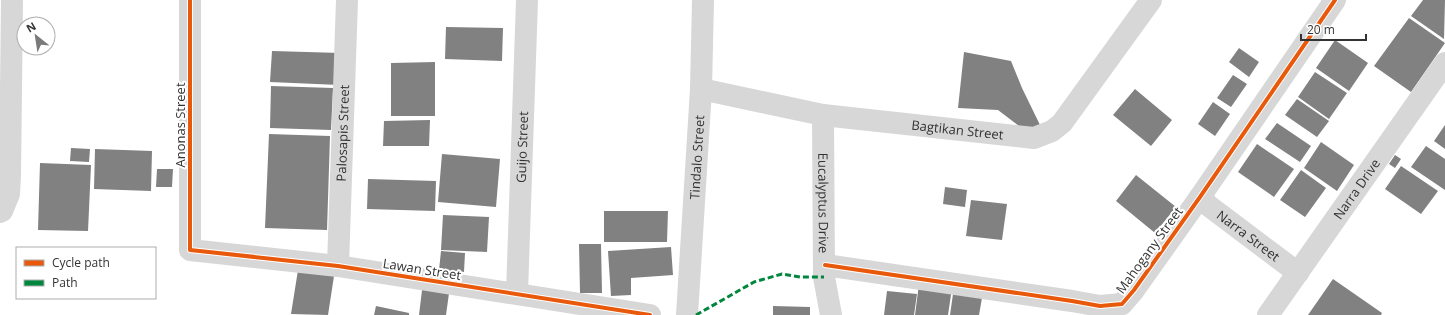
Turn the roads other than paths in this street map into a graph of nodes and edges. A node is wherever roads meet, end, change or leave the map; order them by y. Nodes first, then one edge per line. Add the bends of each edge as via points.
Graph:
1 (12, 0) edge
2 (190, 0) edge
3 (347, 0) edge
4 (527, 0) edge
5 (703, 0) edge
6 (1151, 0) edge
7 (1335, 0) edge
8 (1445, 63) edge
9 (700, 89) junction
10 (823, 115) junction
11 (1200, 197) junction
12 (1, 211) edge
13 (190, 250) joint
14 (825, 265) junction
15 (338, 266) junction
16 (1298, 273) junction
17 (517, 293) junction
18 (650, 315) edge
19 (687, 315) edge
20 (830, 315) edge
21 (1268, 315) edge

1 - 12 street via 10,175 8,194
2 - 13 street, Anonas Street
3 - 15 street, Palosapis Street
4 - 17 street, Guijo Street
5 - 9 street, Tindalo Street
6 - 10 street, Bagtikan Street via 1062,123 1052,131 1034,138
7 - 11 street, Mahogany Street
8 - 16 street, Narra Drive
9 - 10 street, Bagtikan Street
9 - 19 street, Tindalo Street
10 - 14 street, Eucalyptus Drive
11 - 14 street, Mahogany Street via 1122,304 1100,306
11 - 16 street, Narra Street
13 - 15 street, Lawan Street
14 - 20 street, Eucalyptus Drive via 824,277
15 - 17 street, Lawan Street
16 - 21 street, Narra Drive
17 - 18 street, Lawan Street

